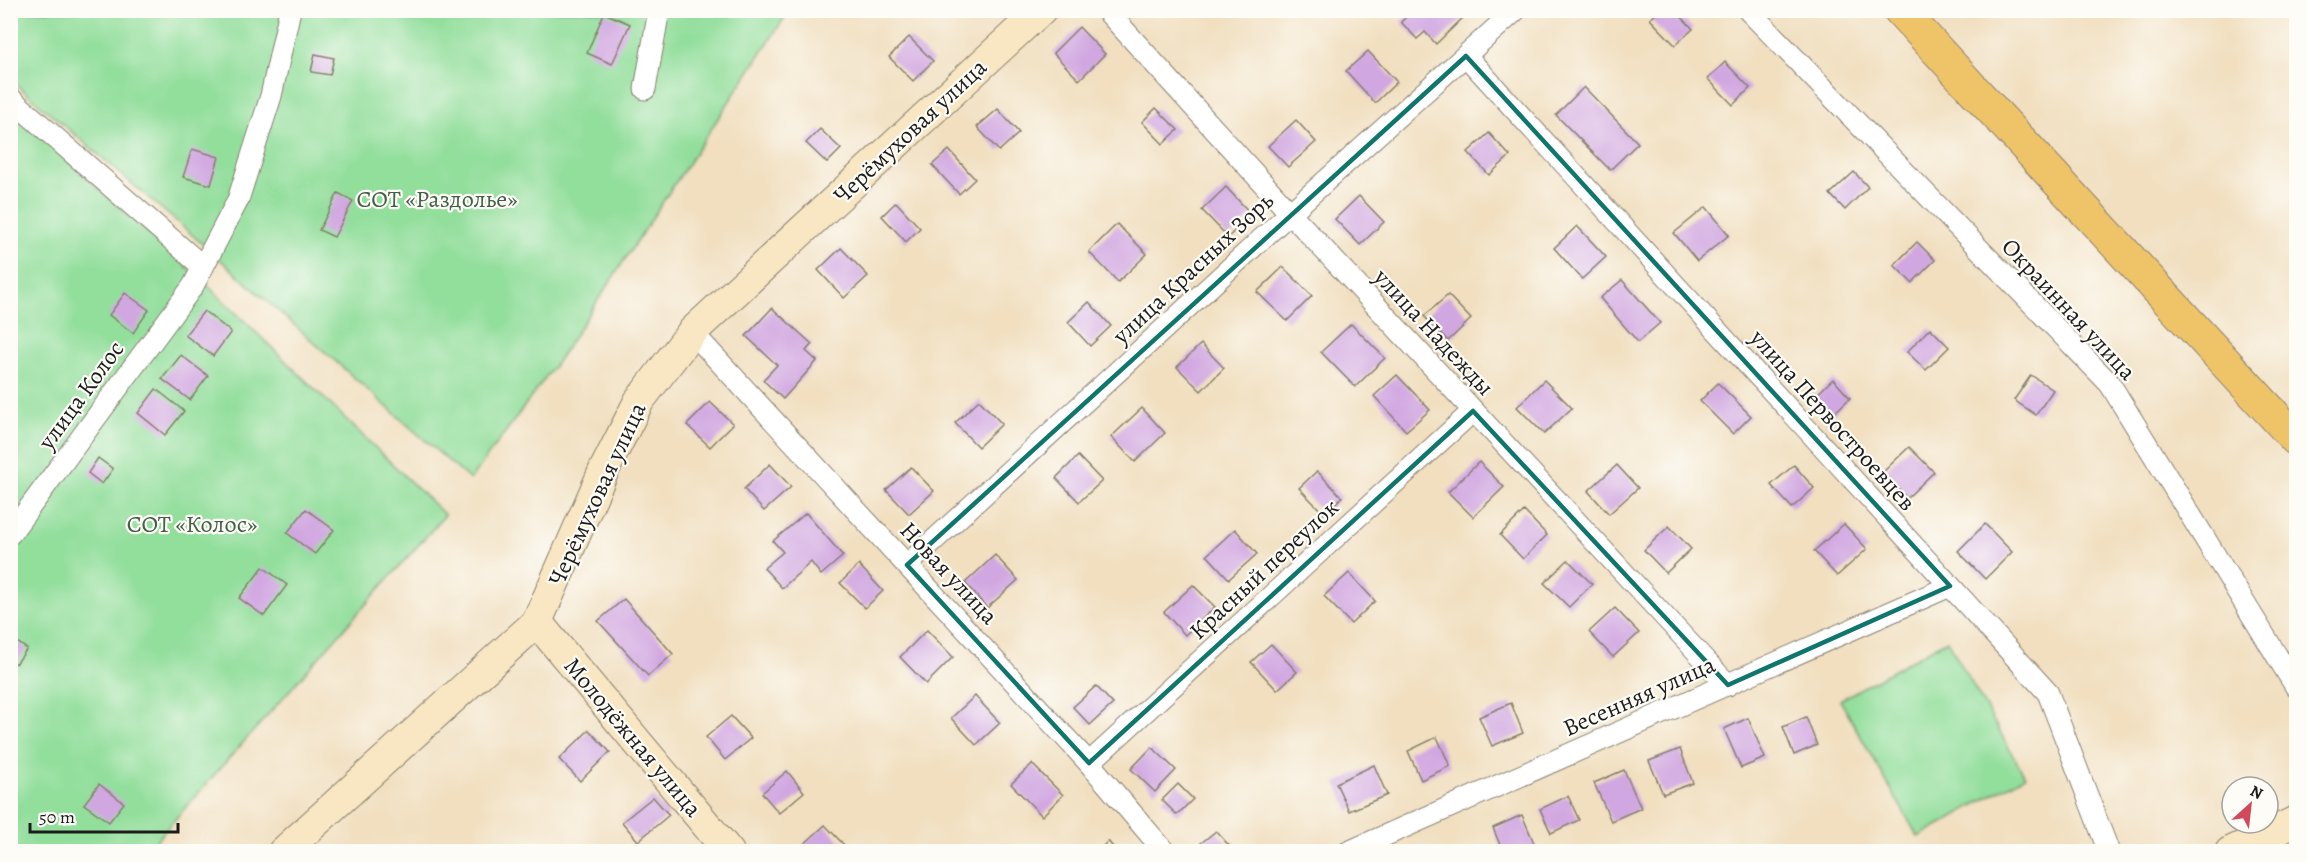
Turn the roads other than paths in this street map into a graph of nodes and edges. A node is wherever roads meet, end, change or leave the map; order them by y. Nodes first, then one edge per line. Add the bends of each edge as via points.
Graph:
1 (290, 10) edge
2 (659, 10) edge
3 (1041, 10) edge
4 (1106, 10) edge
5 (1516, 10) edge
6 (1748, 10) edge
7 (1900, 10) edge
8 (1466, 56) junction
9 (645, 89) dead end
10 (10, 98) edge
11 (1290, 213) junction
12 (203, 267) junction
13 (692, 332) junction
14 (1473, 411) junction
15 (2296, 439) edge
16 (10, 534) edge
17 (907, 565) junction
18 (1950, 586) junction
19 (537, 622) junction
20 (1728, 685) junction
21 (2296, 687) edge
22 (1089, 764) junction
23 (2296, 821) edge
24 (283, 852) edge
25 (729, 852) edge
26 (1165, 852) edge
27 (1348, 852) edge
28 (2109, 852) edge
29 (2230, 852) edge

1 - 12 street, улица Колос via 271,96 238,200
2 - 9 street
3 - 13 street, Черёмуховая улица
4 - 11 street, улица Надежды
5 - 8 street, улица Красных Зорь
6 - 21 street, Окраинная улица via 2110,384
7 - 15 main road
8 - 11 street, улица Красных Зорь
8 - 18 street, улица Первостроевцев
10 - 12 street
11 - 14 street, улица Надежды
11 - 17 street, улица Красных Зорь
12 - 16 street, улица Колос via 193,286
13 - 17 street, Новая улица
13 - 19 street, Черёмуховая улица via 639,401
14 - 20 street, улица Надежды
14 - 22 street, Красный переулок
17 - 22 street, Новая улица
18 - 20 street, Весенняя улица
18 - 28 street, улица Первостроевцев via 2048,693
19 - 24 street, Черёмуховая улица
19 - 25 street, Молодёжная улица
20 - 27 street, Весенняя улица
22 - 26 street, Новая улица
23 - 29 street

